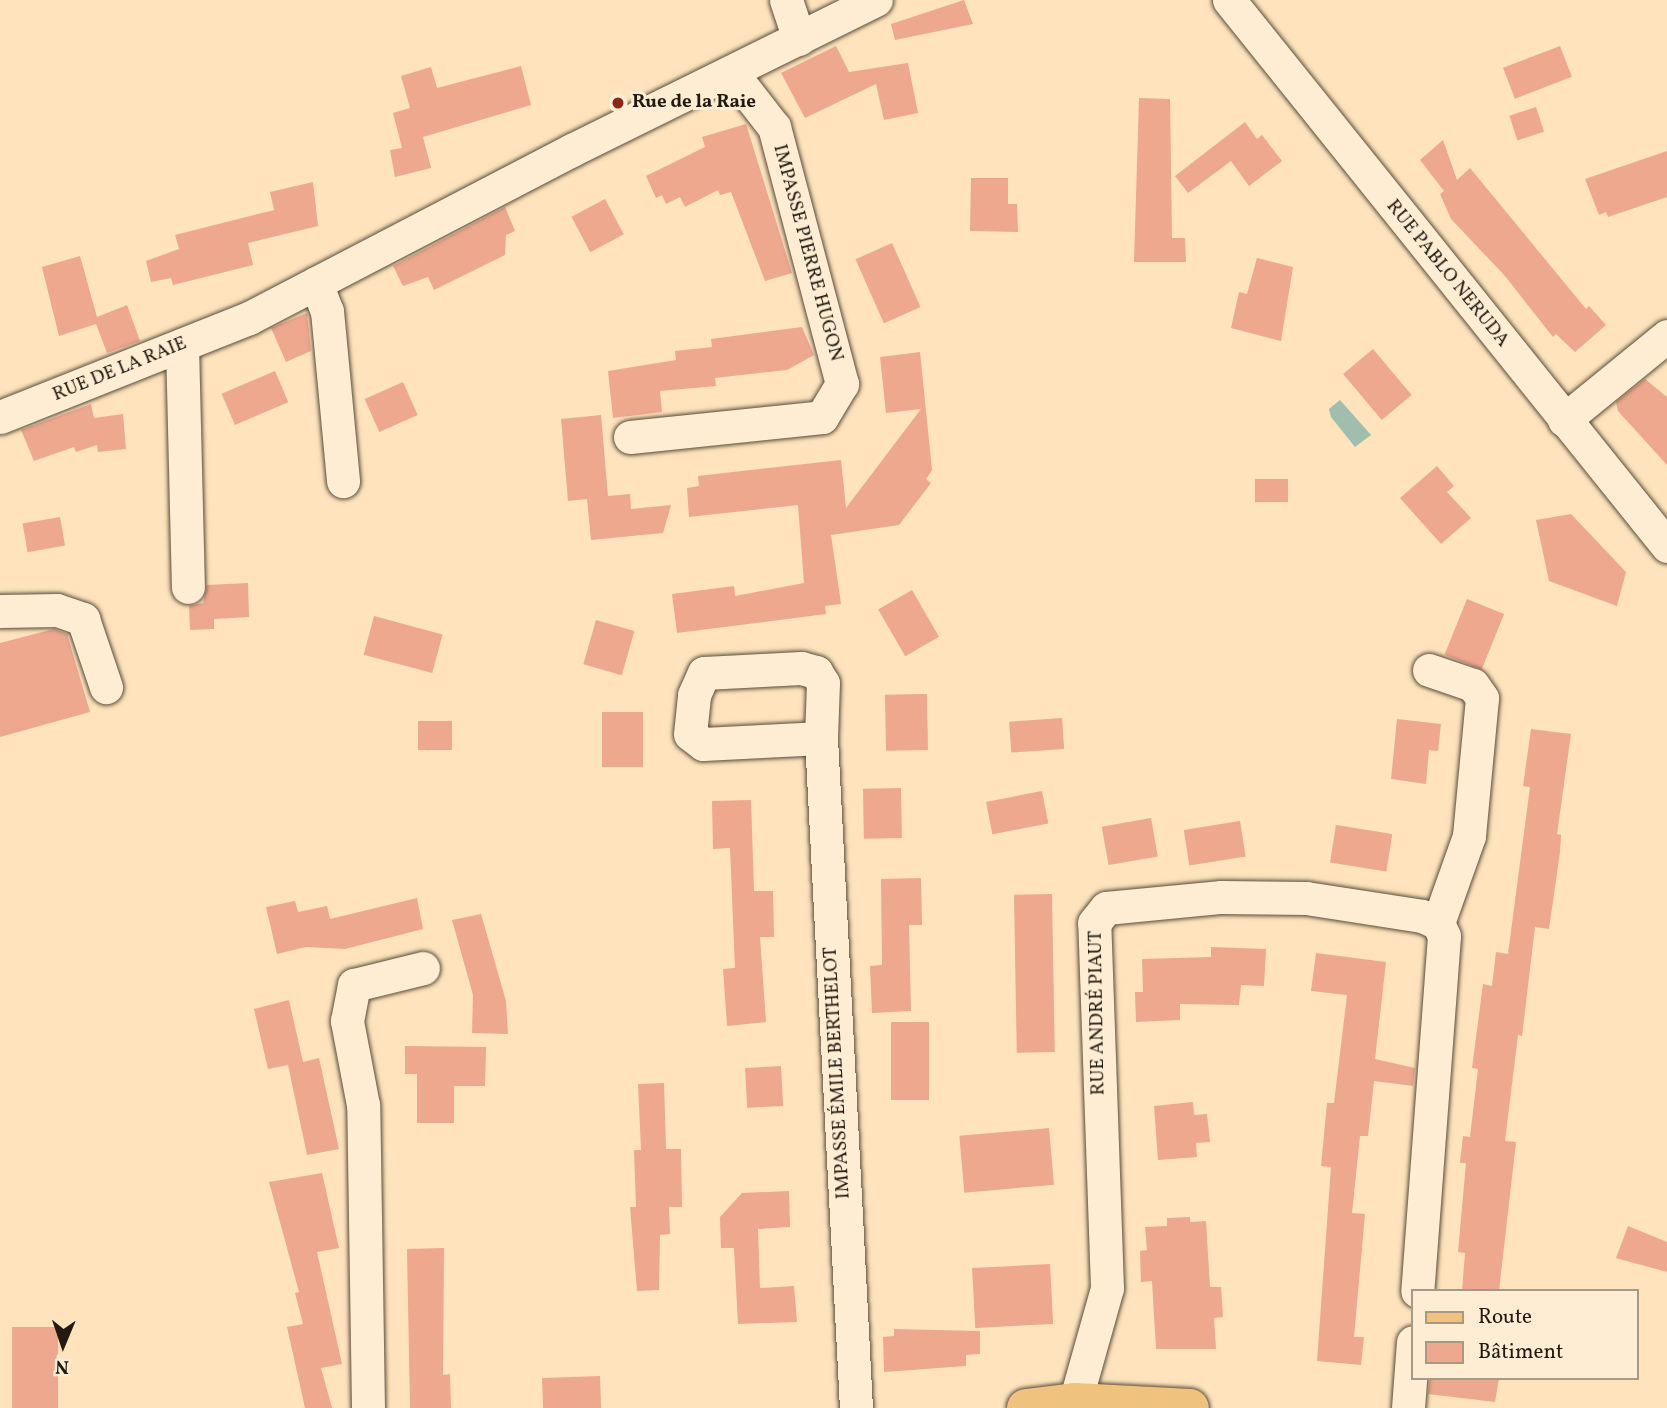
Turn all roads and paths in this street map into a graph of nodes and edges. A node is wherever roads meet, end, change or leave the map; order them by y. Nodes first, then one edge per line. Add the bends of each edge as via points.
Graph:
1 (786, 0) edge
2 (876, 0) edge
3 (1229, 0) edge
4 (799, 38) junction
5 (732, 73) junction
6 (316, 283) junction
7 (1667, 336) edge
8 (182, 345) junction
9 (0, 417) edge
10 (1564, 420) junction
11 (630, 437) dead end
12 (343, 481) dead end
13 (1667, 546) edge
14 (188, 587) dead end
15 (0, 611) edge
16 (1429, 670) dead end
17 (106, 687) dead end
18 (821, 738) dead end
19 (1438, 923) junction
20 (422, 968) dead end
21 (1417, 1289) edge
22 (1412, 1355) edge
23 (1075, 1402) junction
24 (368, 1408) edge
25 (856, 1408) edge
26 (1026, 1408) edge
27 (1188, 1408) edge
28 (1408, 1408) edge

1 - 4 street
2 - 4 street, RUE DE LA RAIE
3 - 10 street, RUE PABLO NERUDA
4 - 5 street, RUE DE LA RAIE
5 - 6 street, RUE DE LA RAIE
5 - 11 street, IMPASSE PIERRE HUGON via 774,127 842,384 822,417
6 - 8 street, RUE DE LA RAIE via 249,318
6 - 12 street via 327,311
7 - 10 street
8 - 9 street, RUE DE LA RAIE
8 - 14 street
10 - 13 street, RUE PABLO NERUDA
15 - 17 street via 57,610 83,619
16 - 19 street via 1473,685 1482,698 1469,836
18 - 25 street, IMPASSE ÉMILE BERTHELOT
19 - 21 street via 1444,936
19 - 23 street, RUE ANDRÉ PIAUT via 1422,916 1306,898 1221,897 1106,908 1094,923 1107,1288
20 - 24 street via 354,985 347,1021 363,1105
22 - 28 street
23 - 26 main road
23 - 27 main road

